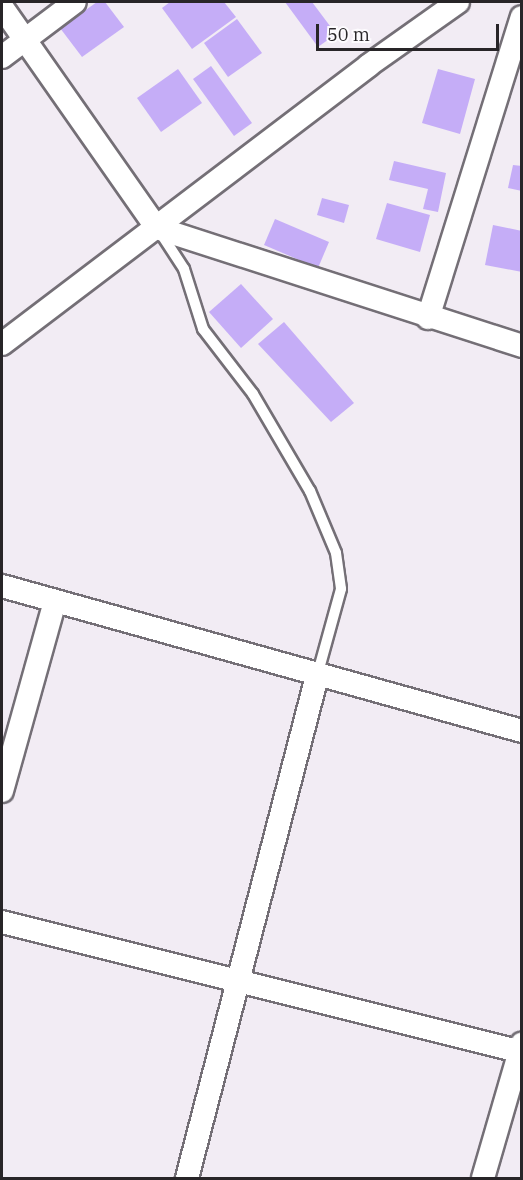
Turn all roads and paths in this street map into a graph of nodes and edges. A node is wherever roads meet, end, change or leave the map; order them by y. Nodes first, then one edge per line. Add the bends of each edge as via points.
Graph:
1 (75, 2) edge
2 (458, 2) edge
3 (2, 7) edge
4 (522, 18) edge
5 (25, 40) junction
6 (2, 57) edge
7 (157, 228) junction
8 (428, 318) junction
9 (2, 344) edge
10 (522, 346) edge
11 (2, 585) edge
12 (55, 601) junction
13 (317, 676) junction
14 (522, 731) edge
15 (2, 791) edge
16 (2, 922) edge
17 (240, 979) junction
18 (521, 1049) edge
19 (186, 1179) edge
20 (483, 1179) edge

1 - 5 street
2 - 7 street via 369,65
3 - 5 street
4 - 8 street
5 - 6 street
5 - 7 street
7 - 8 street
7 - 9 street
7 - 13 lane via 184,269 203,329 259,404 310,491 336,553 340,589
8 - 10 street
11 - 12 street
12 - 13 street
12 - 15 street
13 - 14 street
13 - 17 street
16 - 17 street
17 - 18 street
17 - 19 street
18 - 20 street

